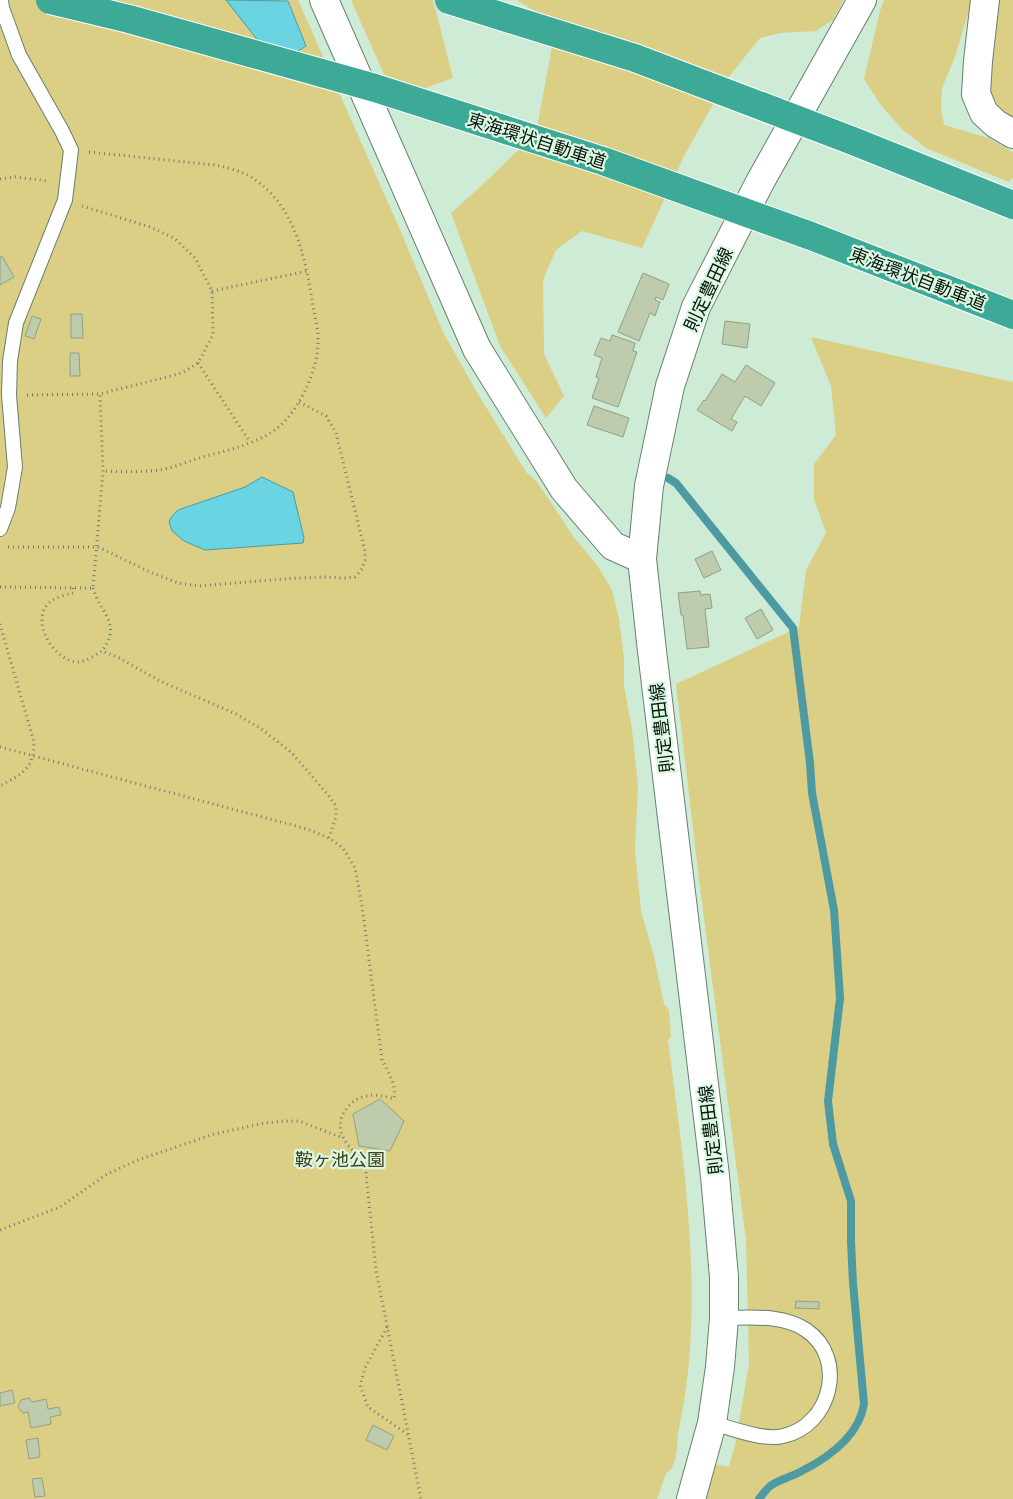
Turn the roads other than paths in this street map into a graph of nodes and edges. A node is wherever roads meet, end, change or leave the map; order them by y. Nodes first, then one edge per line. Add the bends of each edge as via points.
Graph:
1 (1, 0) edge
2 (50, 0) edge
3 (324, 0) edge
4 (449, 0) edge
5 (862, 0) edge
6 (985, 0) edge
7 (1013, 134) edge
8 (1013, 205) edge
9 (1013, 315) edge
10 (0, 529) edge
11 (642, 559) junction
12 (724, 1318) junction
13 (712, 1423) junction
14 (691, 1499) edge

1 - 10 lane via 19,56 71,150 65,200 16,323 9,395 15,468 8,508
2 - 9 highway, 東海環状自動車道, bridge via 376,88 603,160
3 - 11 main road via 477,349 564,488 614,546
4 - 8 highway, bridge via 635,58
5 - 11 main road, 則定豊田線 via 760,182 696,307 670,386 649,486
6 - 7 main road via 976,94 984,113
11 - 12 main road, 則定豊田線 via 715,1176 724,1277
12 - 13 main road, 則定豊田線
12 - 13 lane via 780,1320 806,1330 824,1347 829,1362 829,1383 823,1406 814,1417 804,1428 782,1437 753,1434
13 - 14 main road, 則定豊田線

